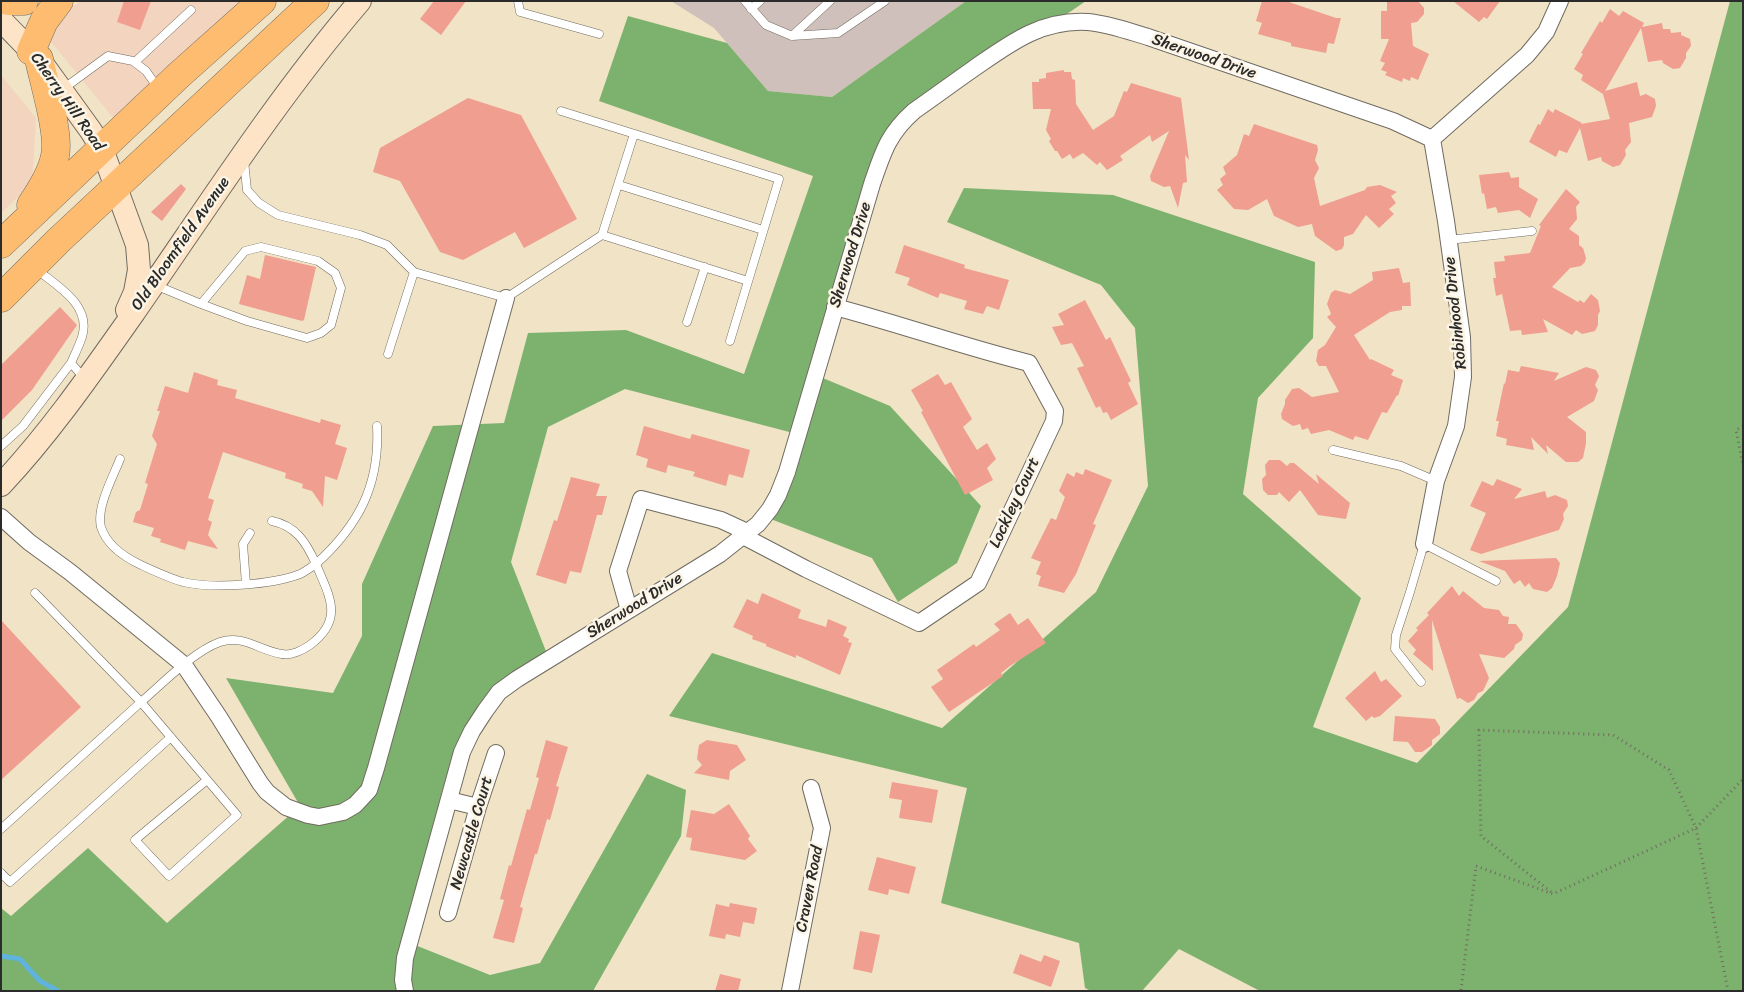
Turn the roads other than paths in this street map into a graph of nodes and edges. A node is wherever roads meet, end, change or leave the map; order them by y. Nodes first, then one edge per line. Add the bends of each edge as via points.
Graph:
1 (8, 1) edge
2 (24, 1) edge
3 (59, 1) edge
4 (262, 1) edge
5 (314, 1) edge
6 (360, 1) edge
7 (518, 1) edge
8 (744, 1) edge
9 (760, 1) edge
10 (830, 1) edge
11 (885, 1) edge
12 (1560, 1) edge
13 (751, 9) junction
14 (191, 10) dead end
15 (1, 20) edge
16 (599, 34) dead end
17 (792, 36) junction
18 (35, 55) junction
19 (135, 62) junction
20 (62, 90) junction
21 (161, 92) junction
22 (561, 111) dead end
23 (634, 134) junction
24 (1432, 139) junction
25 (102, 149) junction
26 (244, 155) junction
27 (619, 185) junction
28 (117, 186) junction
29 (763, 230) junction
30 (1532, 231) dead end
31 (602, 235) junction
32 (1448, 240) junction
33 (4, 242) edge
34 (33, 266) junction
35 (705, 268) junction
36 (414, 272) junction
37 (748, 281) junction
38 (153, 284) junction
39 (1, 298) edge
40 (506, 298) junction
41 (201, 304) junction
42 (835, 307) junction
43 (687, 322) dead end
44 (730, 341) dead end
45 (388, 354) dead end
46 (99, 361) junction
47 (71, 363) junction
48 (86, 380) junction
49 (377, 426) dead end
50 (1, 446) edge
51 (1333, 450) dead end
52 (120, 459) dead end
53 (1436, 481) junction
54 (1, 485) edge
55 (1, 518) edge
56 (272, 521) dead end
57 (250, 533) dead end
58 (745, 534) junction
59 (1424, 544) junction
60 (316, 564) junction
61 (1496, 581) dead end
62 (246, 584) junction
63 (35, 593) dead end
64 (629, 610) junction
65 (184, 665) junction
66 (1421, 682) dead end
67 (141, 702) junction
68 (171, 737) junction
69 (496, 753) dead end
70 (207, 780) junction
71 (811, 788) dead end
72 (449, 800) junction
73 (478, 807) junction
74 (1, 828) edge
75 (1, 872) edge
76 (448, 913) dead end
77 (405, 991) edge
78 (790, 991) edge

1 - 2 highway
3 - 18 highway via 44,21
4 - 21 highway
5 - 28 highway
6 - 26 main road, Old Bloomfield Avenue via 272,113
7 - 16 lane via 520,12
8 - 13 lane
9 - 13 lane
10 - 17 lane
11 - 17 lane via 838,34
12 - 24 street via 1546,32 1527,55
13 - 17 lane via 766,25
14 - 19 lane
15 - 18 main road, Cherry Hill Road
18 - 20 main road, Cherry Hill Road
18 - 33 highway via 54,130 56,155 37,196
19 - 20 lane via 108,56
19 - 21 lane
20 - 25 main road, Cherry Hill Road
21 - 25 highway
22 - 23 lane
23 - 27 lane
23 - 29 lane via 779,179
24 - 32 street, Robinhood Drive
24 - 42 street, Sherwood Drive via 1393,121 1111,26 1088,22 1051,26 1015,40 914,111 891,135 872,184
25 - 28 main road, Cherry Hill Road
25 - 33 highway
26 - 36 lane via 247,190 258,203 278,215 387,244
26 - 38 main road, Old Bloomfield Avenue
27 - 29 lane
27 - 31 lane
28 - 34 highway
28 - 46 main road, Cherry Hill Road via 137,246 139,270 135,292
29 - 37 lane
30 - 32 lane
31 - 35 lane
31 - 40 lane
32 - 53 street, Robinhood Drive via 1462,337 1463,377 1456,426
34 - 39 highway
34 - 47 lane via 76,303 83,316 83,335
35 - 37 lane
35 - 43 lane
36 - 40 lane
36 - 45 lane
37 - 44 lane
38 - 41 lane
38 - 46 main road, Old Bloomfield Avenue
40 - 65 street via 376,768 369,790 362,799 342,812 320,817 277,801 260,783
41 - 41 lane via 307,338 322,333 331,325 341,288 335,273 318,261 261,247 245,251
42 - 58 street, Sherwood Drive via 778,495 758,524
42 - 58 street, Lockley Court via 1029,363 1055,411 1054,421 978,583 919,623 806,569
46 - 48 main road, Old Bloomfield Avenue
47 - 48 lane
47 - 50 lane via 23,426
48 - 54 main road, Old Bloomfield Avenue
49 - 60 lane via 376,468 365,499 351,526
51 - 53 lane via 1401,466
52 - 62 lane via 100,513 101,527 110,546 133,561 184,582 210,586
53 - 59 street, Robinhood Drive
55 - 65 street
56 - 60 lane via 285,524 298,534
57 - 62 lane via 243,544
58 - 64 street, Sherwood Drive via 720,554
58 - 64 street via 721,520 641,499 618,571
59 - 61 lane
59 - 66 lane via 1396,635 1395,649
60 - 62 lane via 301,574 284,579
60 - 65 lane via 331,600 331,619 320,637 303,650 284,655 234,638 219,642
63 - 67 lane
64 - 72 street, Sherwood Drive via 499,692 472,730 462,752
65 - 67 lane
67 - 68 lane
67 - 74 lane
68 - 70 lane
68 - 75 lane via 10,882
69 - 73 street, Newcastle Court
70 - 70 lane via 237,816 169,876 135,840
71 - 78 street, Craven Road via 822,828
72 - 73 street
72 - 77 street, Sherwood Drive via 405,958
73 - 76 street, Newcastle Court

